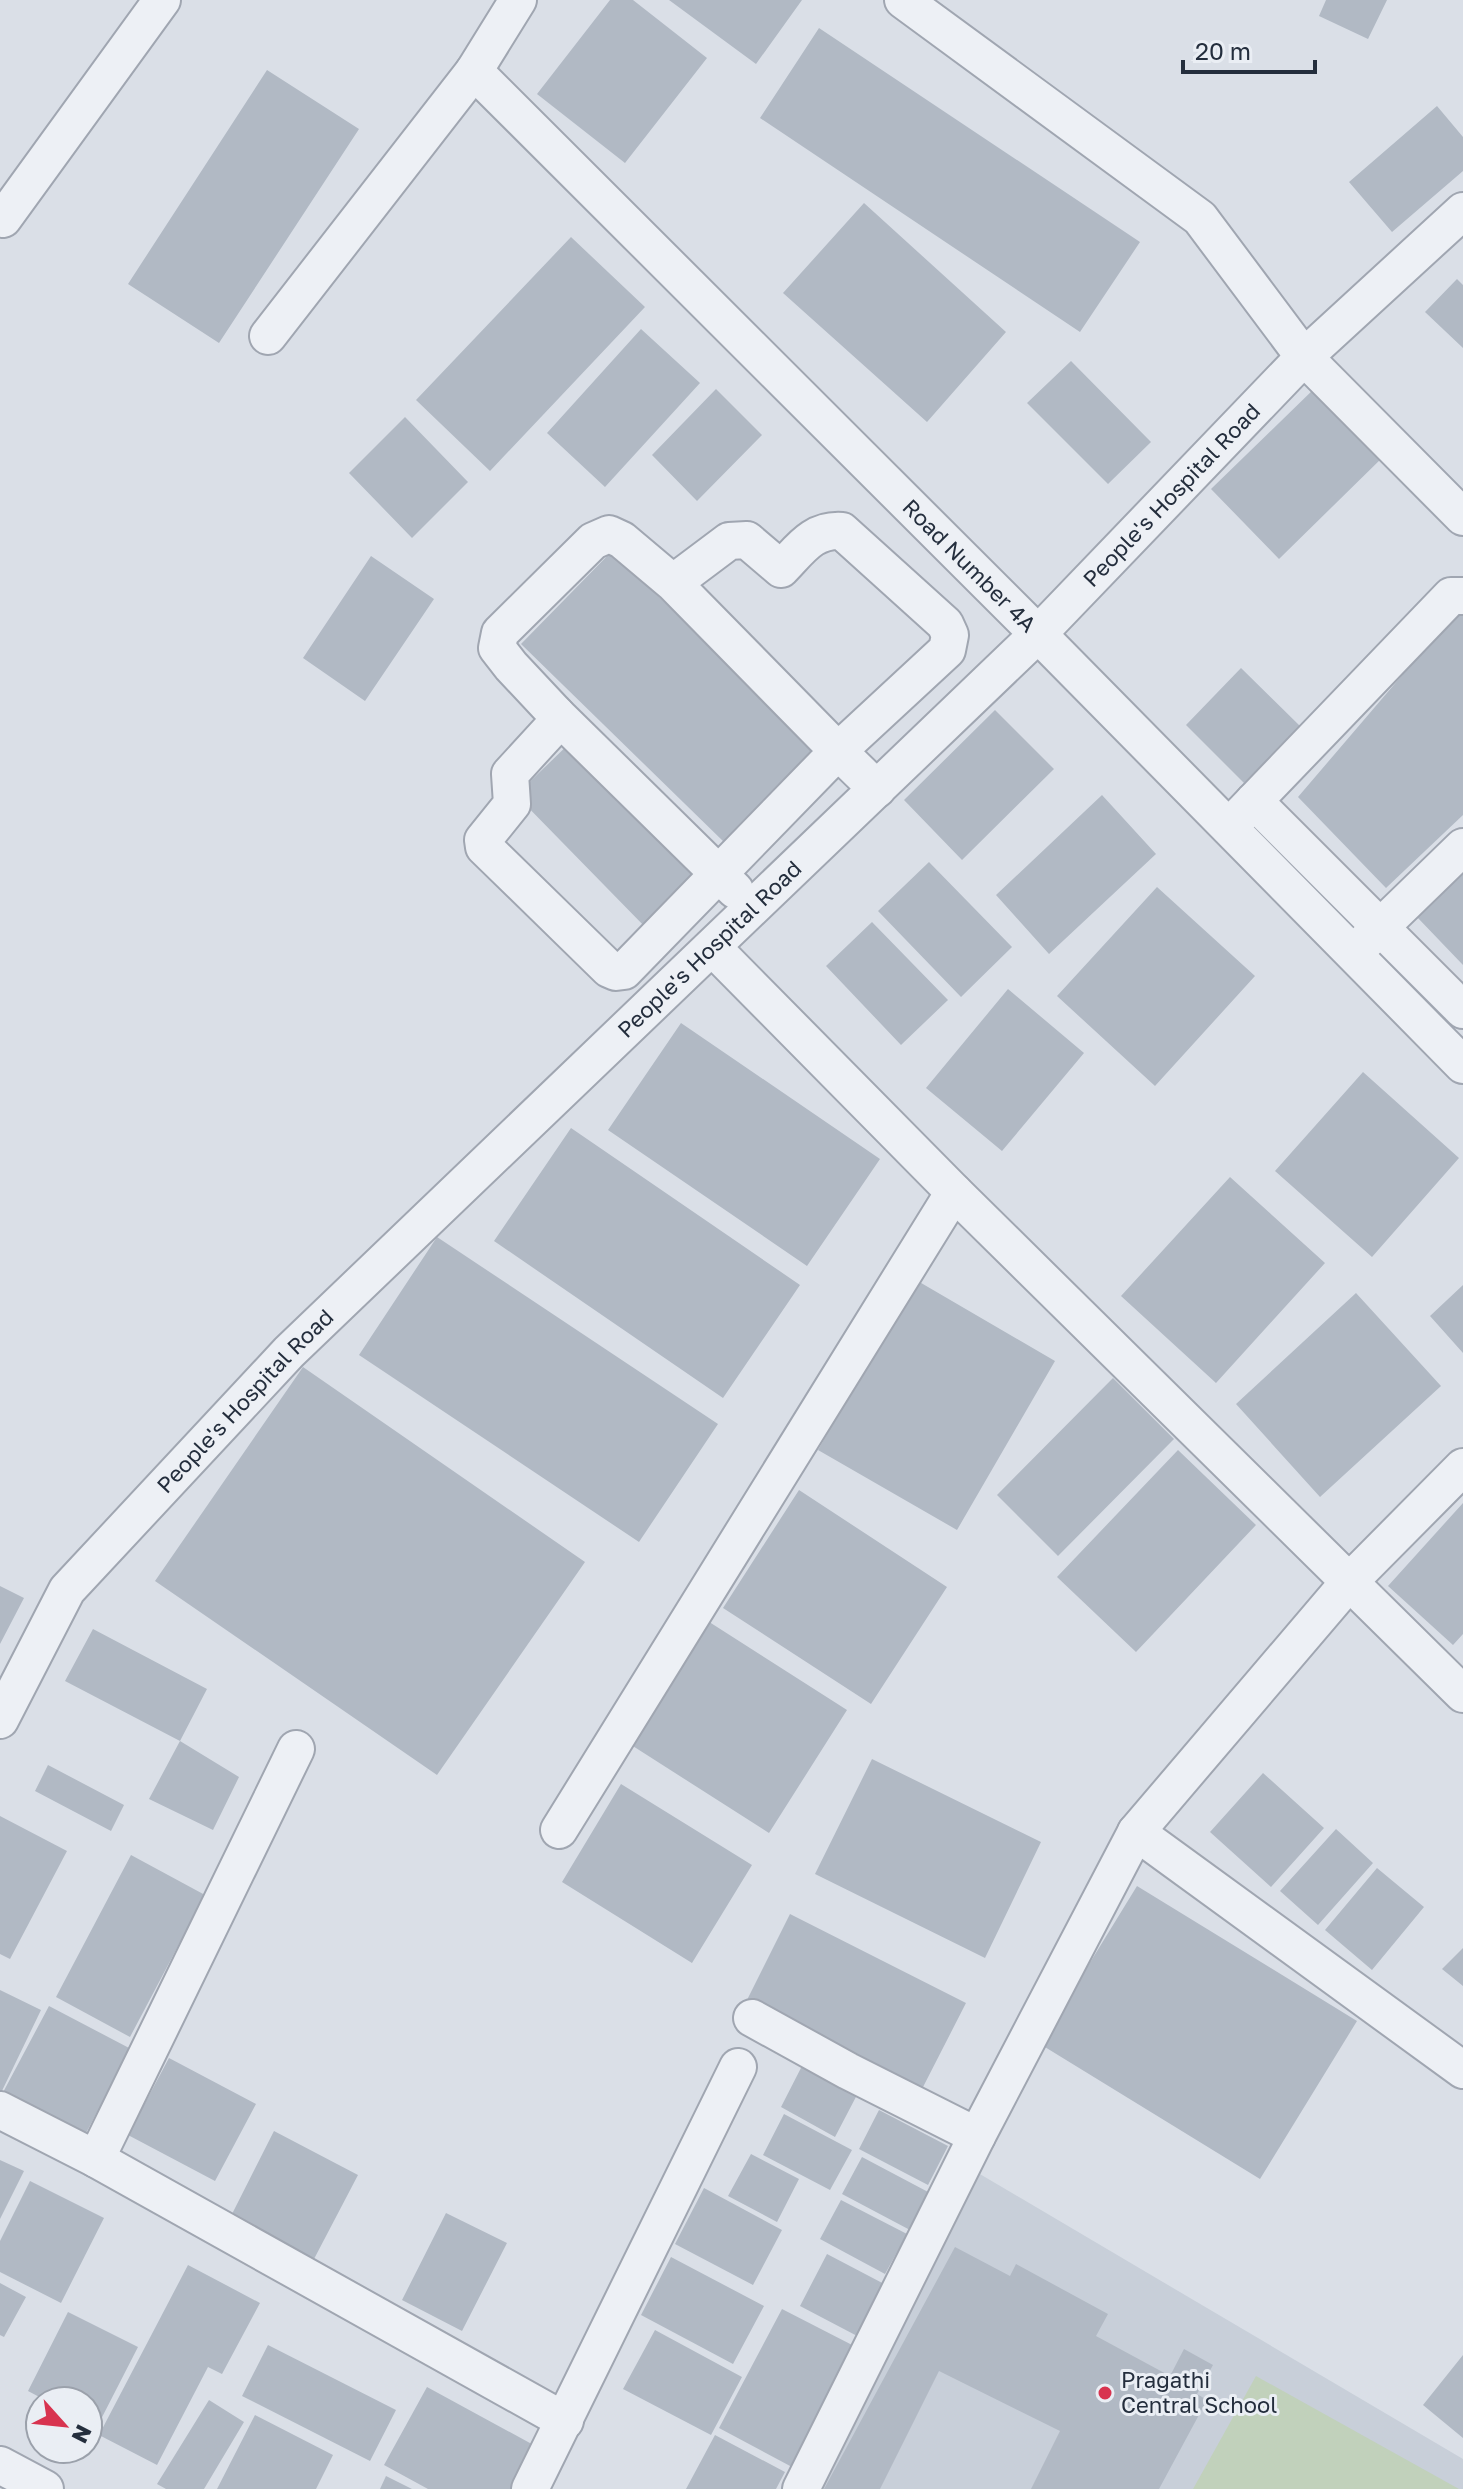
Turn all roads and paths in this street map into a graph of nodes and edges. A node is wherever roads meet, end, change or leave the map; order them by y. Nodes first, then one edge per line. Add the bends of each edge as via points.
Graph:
1 (162, 0) edge
2 (518, 0) edge
3 (913, 3) edge
4 (474, 71) junction
5 (1463, 211) edge
6 (3, 219) dead end
7 (268, 336) dead end
8 (1304, 357) junction
9 (1463, 517) edge
10 (673, 583) junction
11 (1463, 596) edge
12 (1038, 634) junction
13 (556, 714) junction
14 (838, 751) junction
15 (877, 789) junction
16 (1254, 801) junction
17 (1229, 827) junction
18 (1463, 847) edge
19 (718, 874) junction
20 (753, 907) junction
21 (1380, 927) junction
22 (712, 947) junction
23 (1353, 954) junction
24 (1463, 1010) edge
25 (1463, 1065) edge
26 (954, 1192) junction
27 (1463, 1467) edge
28 (1349, 1582) junction
29 (1463, 1694) edge
30 (0, 1720) edge
31 (296, 1749) dead end
32 (559, 1830) dead end
33 (1136, 1832) junction
34 (752, 2018) dead end
35 (738, 2067) dead end
36 (1463, 2070) edge
37 (0, 2110) edge
38 (977, 2136) junction
39 (96, 2159) junction
40 (565, 2421) junction
41 (0, 2465) edge
42 (45, 2489) edge
43 (530, 2489) edge
44 (801, 2489) edge

1 - 6 street
2 - 4 street
3 - 8 street via 1200,218
4 - 7 street
4 - 12 street, Road Number 4A
5 - 8 street, People's Hospital Road
8 - 9 street
8 - 12 street, People's Hospital Road
10 - 13 street via 609,534 593,541 500,633 497,648
10 - 14 street
10 - 14 street via 729,541 747,540 781,569 815,534 842,531 945,624 950,635 947,650
11 - 16 street via 1451,596
12 - 15 street, People's Hospital Road
12 - 17 street, Road Number 4A
13 - 19 street
13 - 19 street via 554,726 510,774 512,804 487,833 484,847 616,972 624,971
14 - 15 street
14 - 19 street
15 - 20 street, People's Hospital Road
16 - 17 street
16 - 21 street
17 - 23 street, Road Number 4A
18 - 21 street
19 - 20 street
20 - 22 street, People's Hospital Road
21 - 23 street
21 - 24 street
22 - 26 street
22 - 30 street, People's Hospital Road via 289,1352 67,1590
23 - 25 street, Road Number 4A
26 - 28 street
26 - 32 street
27 - 28 street
28 - 29 street
28 - 33 street
31 - 39 street
33 - 36 street
33 - 38 street
34 - 38 street
35 - 40 street
37 - 39 street
38 - 44 street
39 - 40 street
40 - 43 street
41 - 42 street

